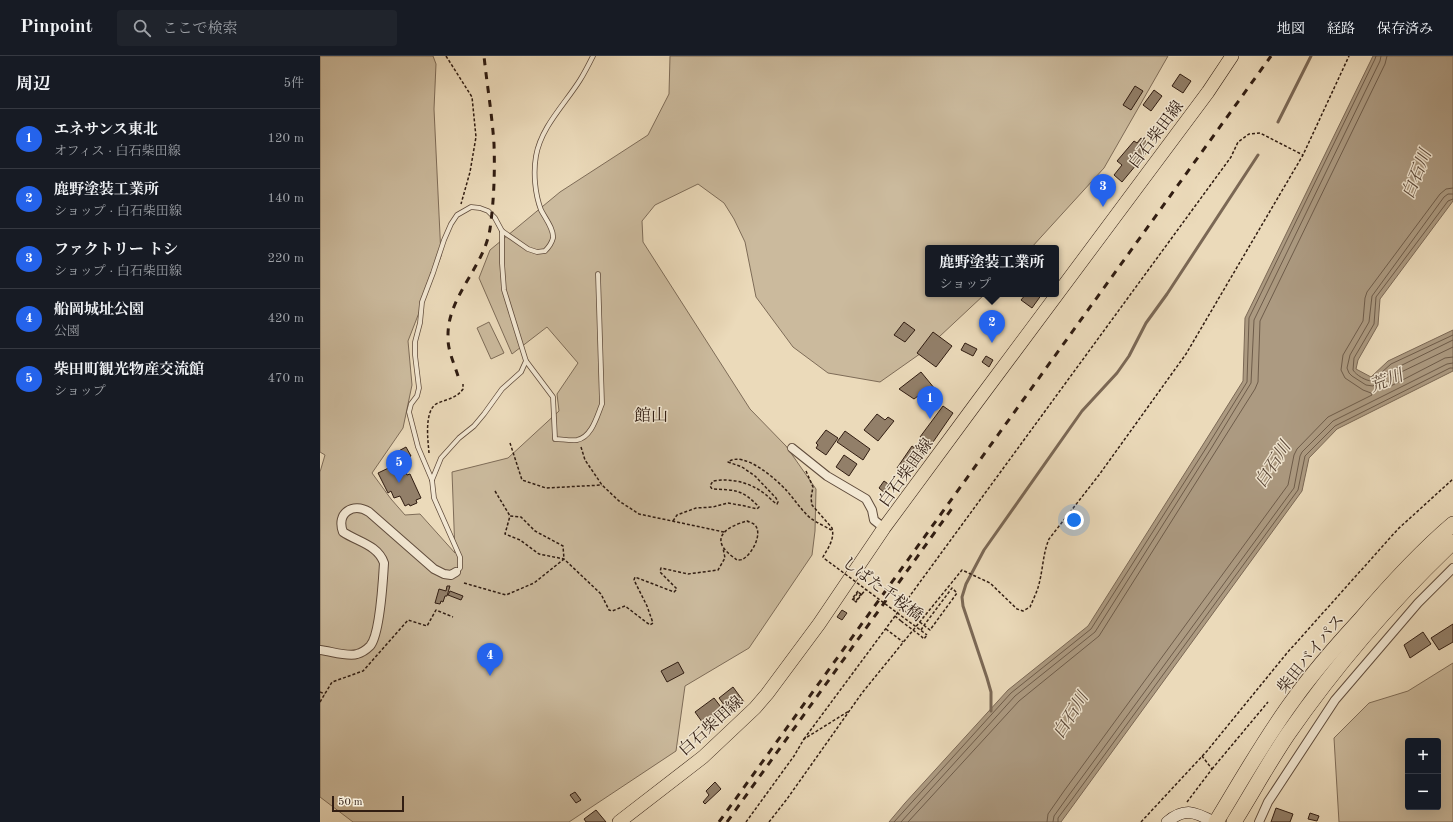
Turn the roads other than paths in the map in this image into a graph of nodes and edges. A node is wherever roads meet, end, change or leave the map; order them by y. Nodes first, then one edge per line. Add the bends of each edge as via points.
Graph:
1 (593, 56) edge
2 (1232, 56) edge
3 (502, 231) junction
4 (598, 274) dead end
5 (1059, 292) edge
6 (1055, 297) edge
7 (526, 360) junction
8 (792, 448) dead end
9 (432, 480) junction
10 (1453, 524) edge
11 (884, 528) junction
12 (1453, 542) edge
13 (1453, 568) edge
14 (456, 572) joint
15 (320, 650) edge
16 (620, 822) edge
17 (1167, 822) edge
18 (1215, 822) edge
19 (1234, 822) edge
20 (1259, 822) edge

1 - 3 lane via 580,80 557,111 536,155 537,198 552,231 550,245 545,251 538,252 528,249
2 - 5 main road, 白石柴田線
3 - 7 lane via 504,290
3 - 9 lane via 492,214 480,208 471,207 457,215 444,240 422,302 415,342 419,388 409,412 416,440
4 - 7 lane via 602,404 589,433 578,440 554,439 554,397
6 - 11 main road, 白石柴田線
7 - 9 lane via 521,372 502,388 474,426 441,458
8 - 11 street via 827,476 866,499 874,520
9 - 14 lane via 434,498 460,557 460,568
10 - 18 highway, 柴田バイパス via 1382,594 1298,694 1258,751
11 - 16 main road, 白石柴田線 via 819,624 755,708 702,757
12 - 19 highway, 柴田バイパス via 1389,607 1339,666 1288,734
13 - 20 street via 1418,603 1335,700 1268,802
14 - 15 street via 451,575 434,569 369,512 362,508 349,509 341,521 343,532 376,550 384,563 379,615 374,639 363,652 350,655
17 - 18 street via 1175,815 1185,812 1199,814

